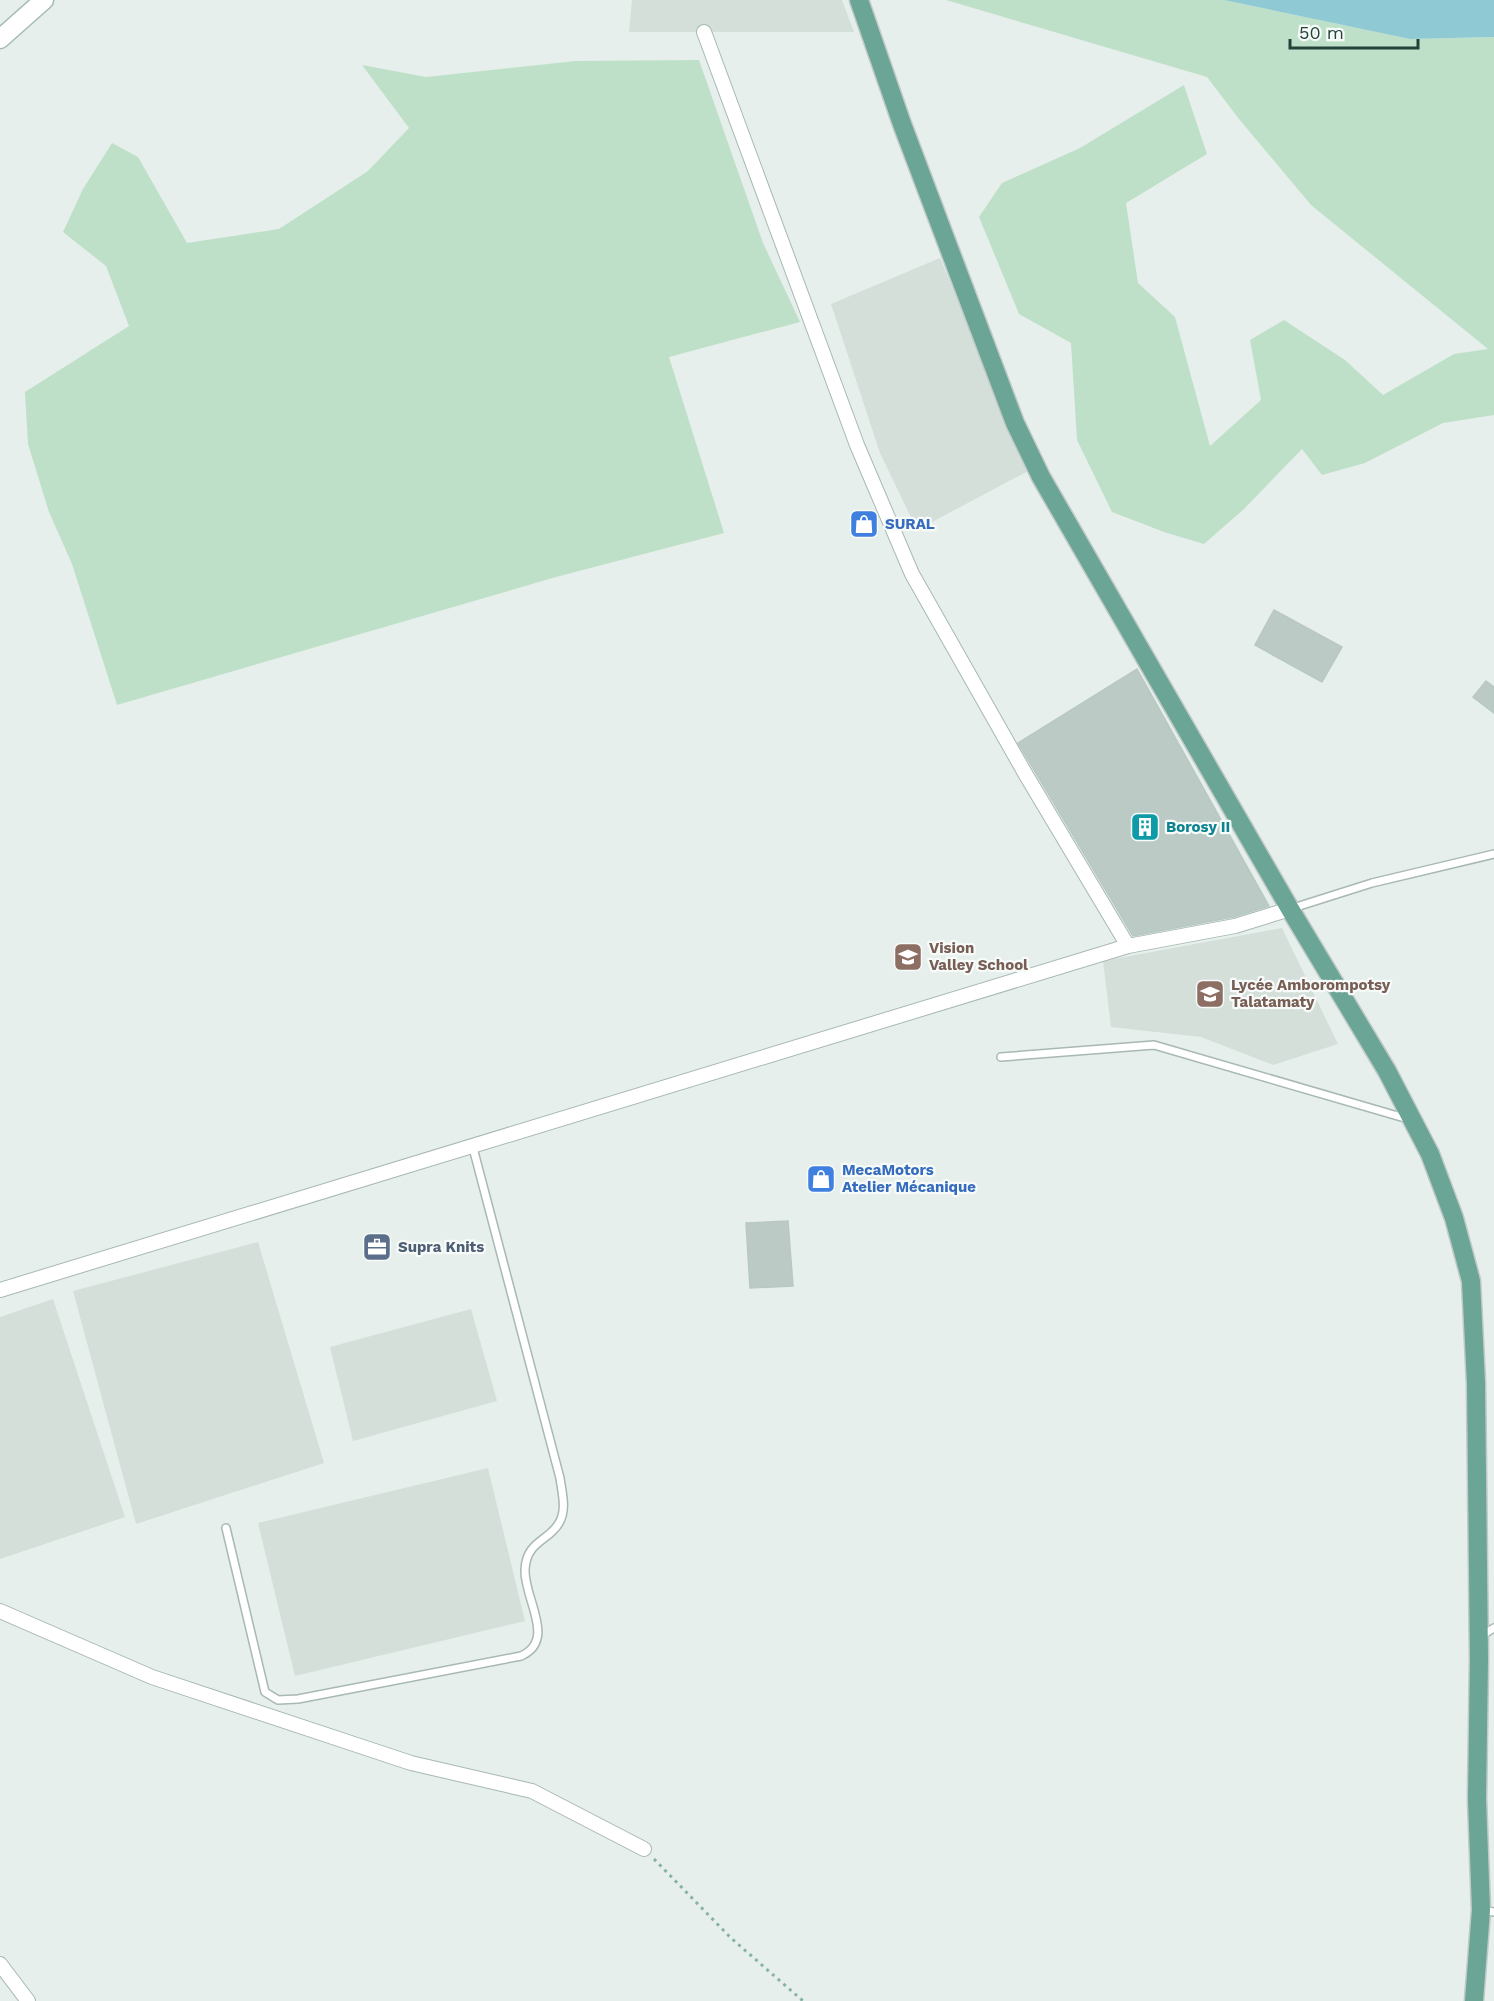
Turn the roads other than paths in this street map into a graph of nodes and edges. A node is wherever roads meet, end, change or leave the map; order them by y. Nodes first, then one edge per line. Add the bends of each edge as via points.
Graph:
1 (44, 0) edge
2 (859, 0) edge
3 (704, 32) dead end
4 (0, 39) edge
5 (1494, 854) edge
6 (1290, 909) junction
7 (1128, 946) junction
8 (1001, 1057) dead end
9 (1413, 1121) junction
10 (472, 1144) junction
11 (0, 1290) edge
12 (226, 1528) dead end
13 (0, 1611) edge
14 (1486, 1633) edge
15 (644, 1849) road end
16 (1488, 1911) edge
17 (0, 1964) edge
18 (28, 2001) edge
19 (1474, 2001) edge

1 - 4 main road
2 - 6 main road via 1015,423 1041,477
3 - 7 street via 857,446 912,574
5 - 6 lane via 1372,883
6 - 7 street via 1235,926
6 - 9 main road
7 - 10 street
8 - 9 lane via 1154,1045
9 - 14 main road via 1454,1218 1471,1281
10 - 11 street
10 - 12 lane via 560,1478 564,1507 559,1525 529,1551 525,1569 538,1641 532,1651 321,1695 278,1700 265,1692
13 - 15 street via 152,1677 411,1763 532,1791
14 - 16 main road via 1476,1799
16 - 19 main road
17 - 18 street

